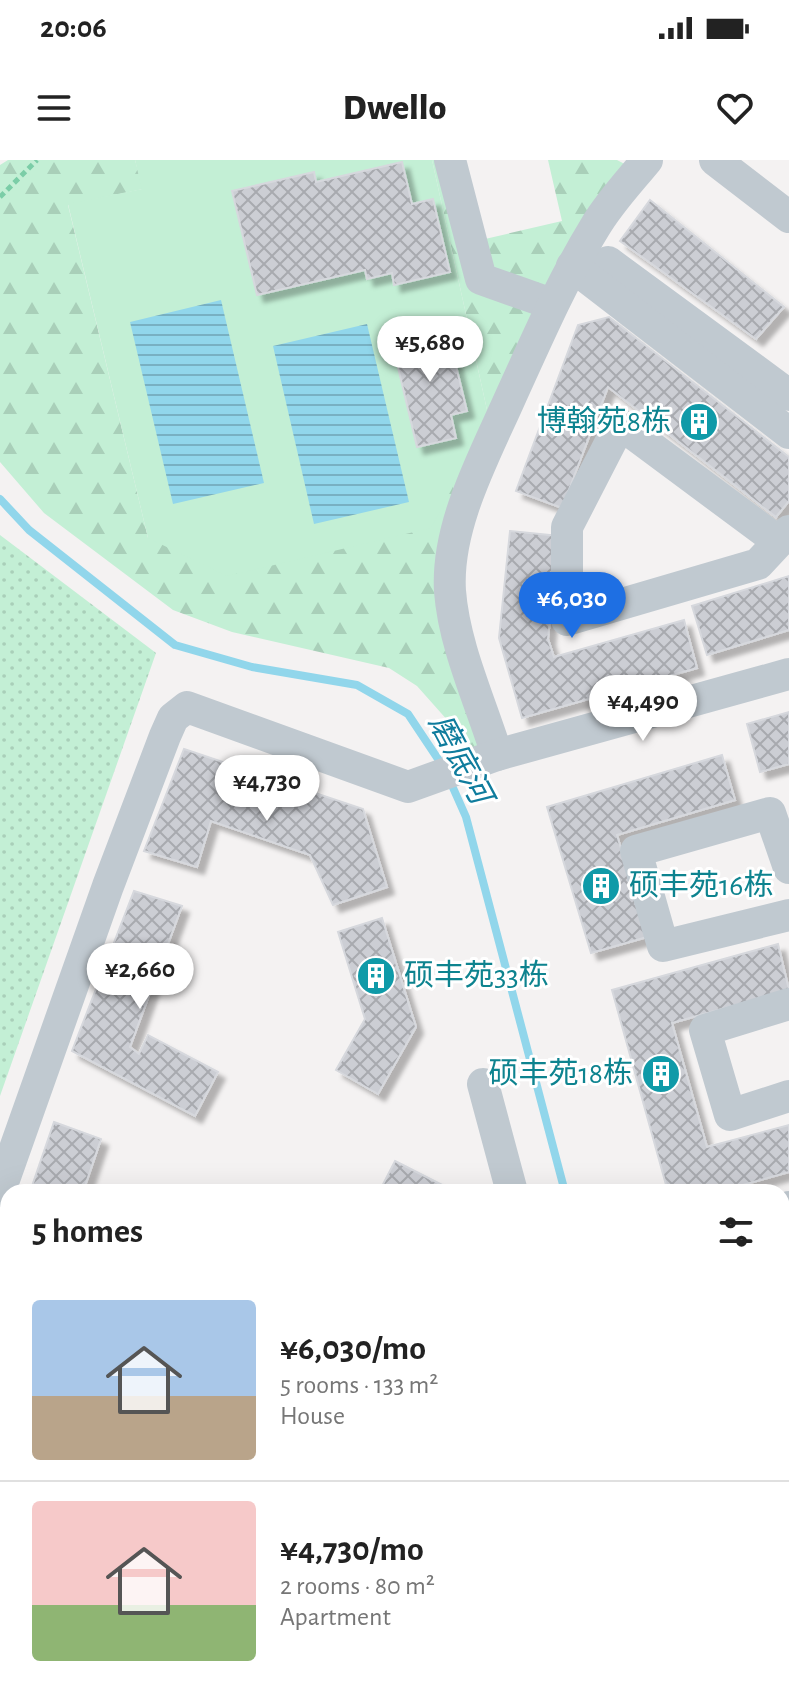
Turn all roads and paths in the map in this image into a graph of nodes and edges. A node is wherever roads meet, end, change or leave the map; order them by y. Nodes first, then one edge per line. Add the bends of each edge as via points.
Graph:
1 (37, 160) edge
2 (450, 160) edge
3 (715, 160) edge
4 (637, 164) edge
5 (0, 197) edge
6 (789, 217) edge
7 (608, 262) dead end
8 (572, 266) junction
9 (552, 304) junction
10 (785, 384) edge
11 (789, 433) edge
12 (784, 537) edge
13 (789, 674) edge
14 (488, 758) junction
15 (789, 868) edge
16 (789, 915) edge
17 (789, 1004) edge
18 (483, 1084) dead end
19 (789, 1096) edge
20 (2, 1184) edge
21 (510, 1184) edge

1 - 5 path
2 - 9 street via 481,279
3 - 6 street
4 - 8 street
7 - 10 street
8 - 9 street
8 - 11 street
9 - 14 street via 487,451 451,565 450,593
12 - 12 street via 758,564 567,620 567,527 620,424
13 - 14 street
14 - 20 street via 408,787 187,707 173,718
15 - 16 street via 770,813 636,851 663,946
17 - 19 street via 705,1030 730,1115
18 - 21 street

